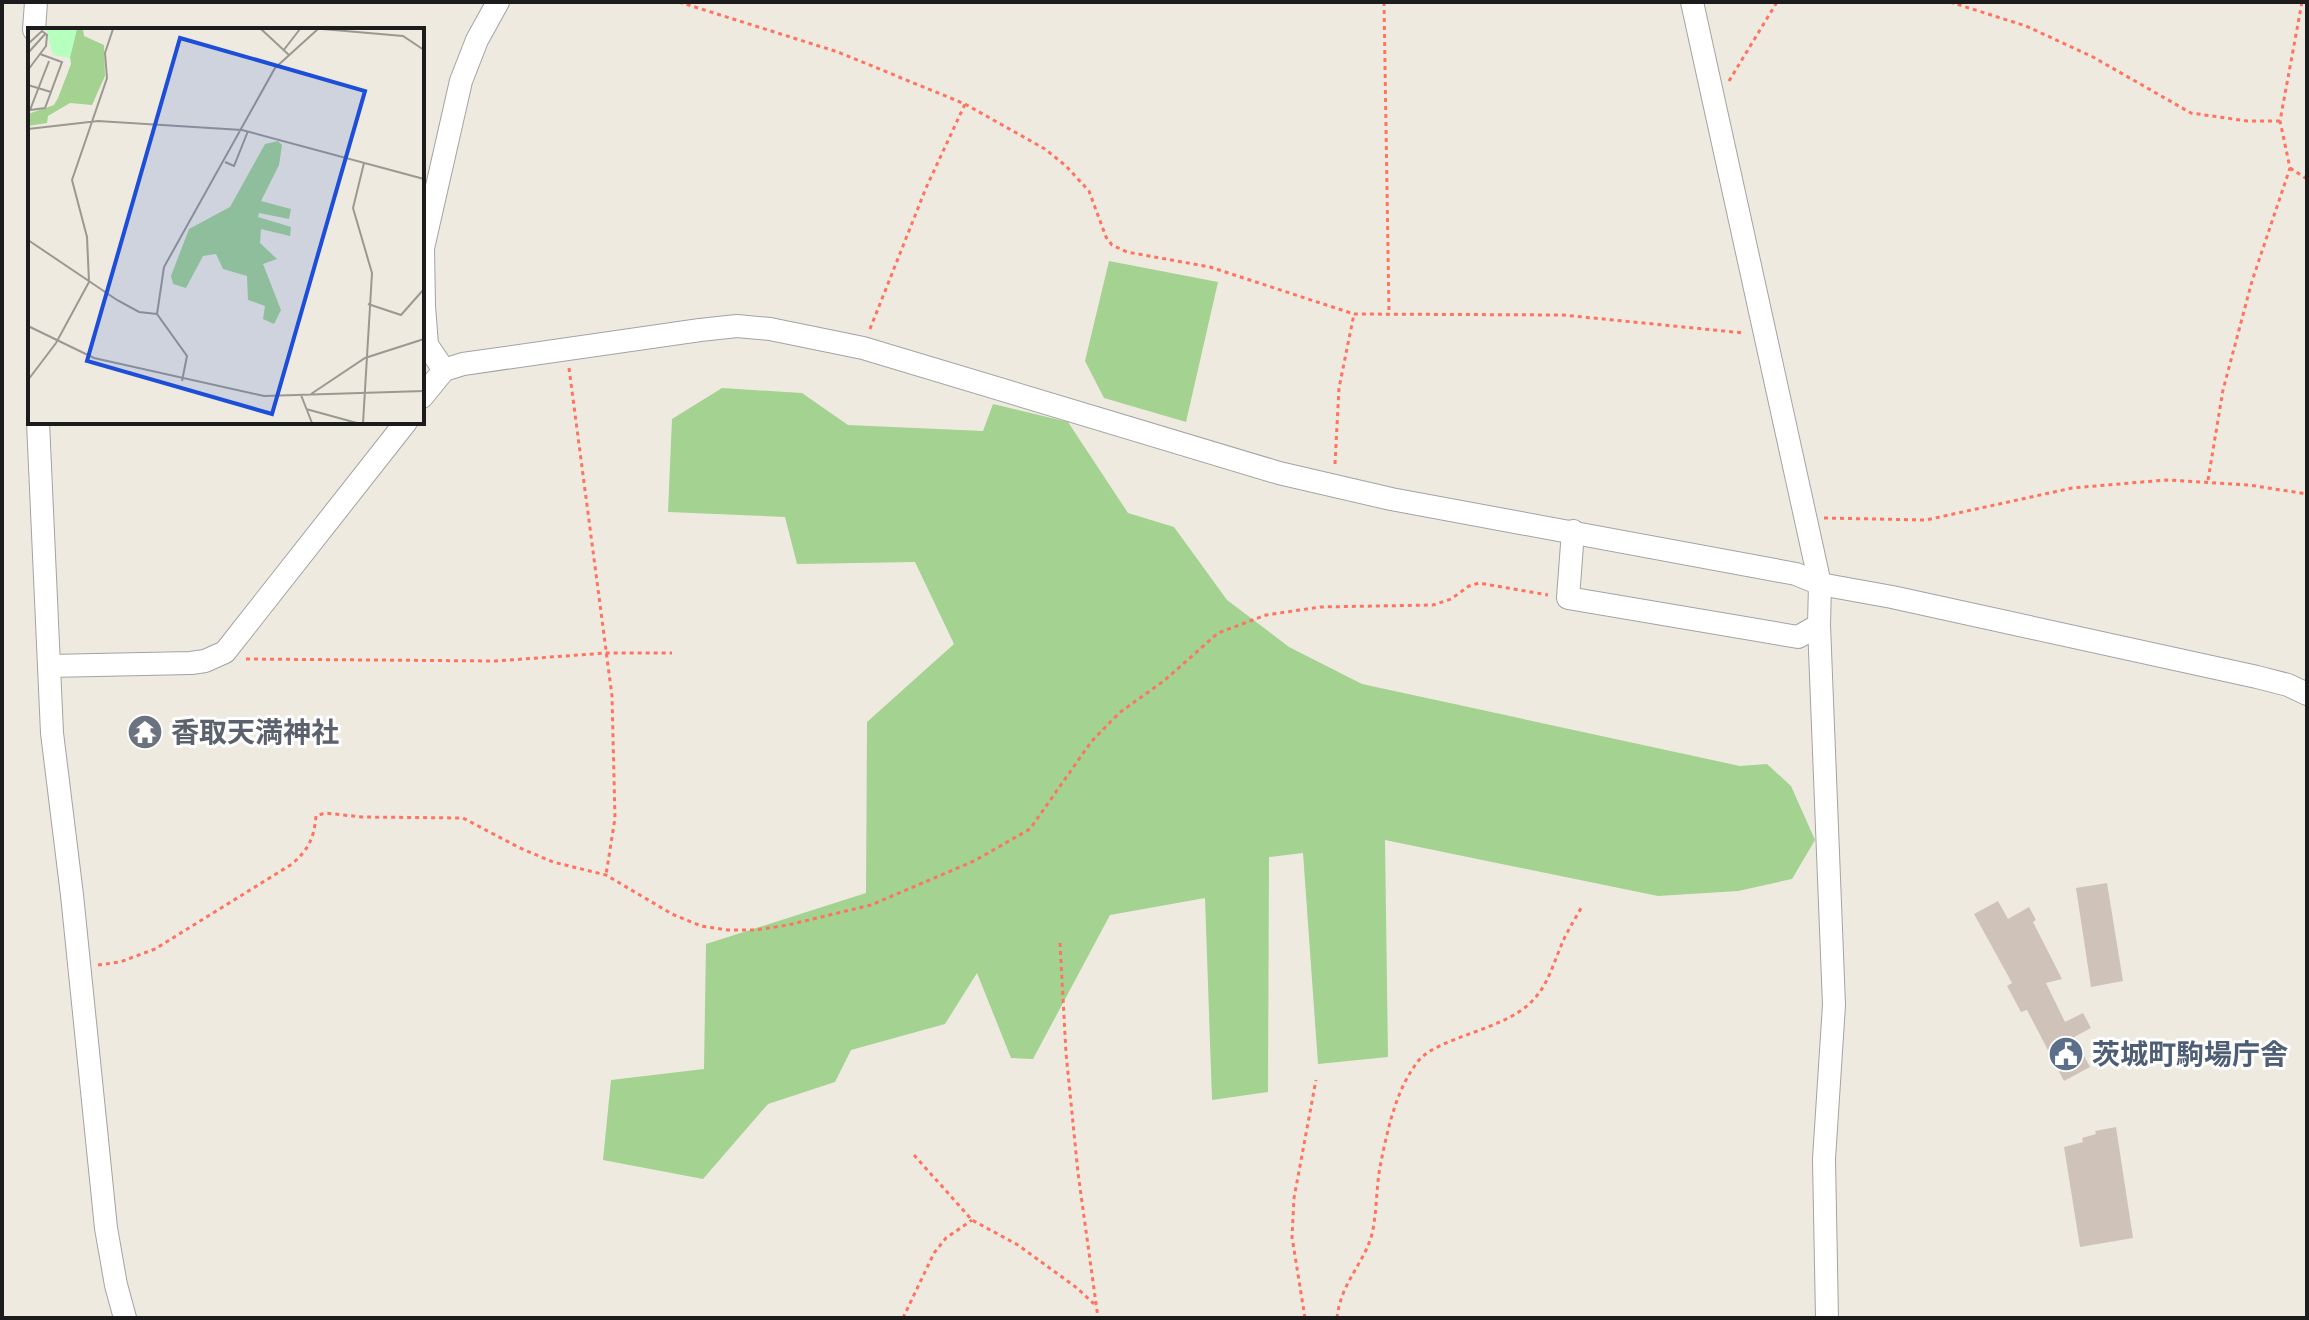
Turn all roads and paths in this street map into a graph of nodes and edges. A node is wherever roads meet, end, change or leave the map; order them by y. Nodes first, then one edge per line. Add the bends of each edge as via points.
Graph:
1 (36, 2) edge
2 (498, 2) edge
3 (679, 2) edge
4 (1384, 2) edge
5 (1692, 2) edge
6 (1777, 2) edge
7 (1950, 2) edge
8 (2302, 2) edge
9 (34, 28) edge
10 (965, 104) junction
11 (1715, 104) junction
12 (2280, 121) junction
13 (2290, 168) junction
14 (2307, 179) edge
15 (424, 244) edge
16 (424, 272) edge
17 (1389, 313) junction
18 (1354, 314) junction
19 (1763, 333) junction
20 (567, 348) junction
21 (863, 348) junction
22 (444, 370) junction
23 (424, 395) edge
24 (38, 424) edge
25 (404, 424) edge
26 (2208, 481) junction
27 (1334, 487) junction
28 (2307, 494) edge
29 (1806, 526) junction
30 (1573, 531) junction
31 (1820, 584) junction
32 (1568, 598) junction
33 (1819, 625) junction
34 (225, 652) junction
35 (606, 653) junction
36 (672, 653) dead end
37 (49, 666) junction
38 (2307, 694) edge
39 (606, 875) junction
40 (1581, 908) dead end
41 (1060, 943) dead end
42 (80, 967) junction
43 (1316, 1080) dead end
44 (914, 1155) dead end
45 (972, 1220) junction
46 (1095, 1305) junction
47 (125, 1318) edge
48 (903, 1318) edge
49 (1098, 1318) edge
50 (1305, 1318) edge
51 (1337, 1318) edge
52 (1827, 1318) edge

1 - 9 street
2 - 15 street via 461,81
3 - 10 path via 838,52
4 - 17 path
5 - 11 street
6 - 11 path
7 - 12 path via 2026,26 2191,113
8 - 12 path
10 - 18 path via 1045,149 1079,179 1112,245 1210,267
10 - 21 path
11 - 19 street
12 - 13 path
13 - 14 path
13 - 26 path via 2223,390
16 - 22 street via 427,345
17 - 18 path
17 - 19 path via 1563,315
18 - 27 path via 1339,388
19 - 29 street
20 - 21 street via 737,326
20 - 22 street
20 - 35 path
21 - 27 street
22 - 23 street
24 - 37 street
25 - 34 street
26 - 28 path
26 - 29 path via 2072,488 1926,520 1822,518
27 - 30 street
29 - 31 street
30 - 31 street via 1796,574
30 - 32 street
31 - 33 street
31 - 38 street via 2257,677
32 - 33 street via 1798,637
32 - 39 path via 1479,583 1433,605 1320,607 1266,615 1218,633 1100,732 1030,829 974,861 833,916 756,930 701,926
33 - 52 street via 1834,1005 1824,1159
34 - 35 path via 235,659 454,661
34 - 37 street via 191,663
35 - 36 path
35 - 39 path via 615,804
37 - 42 street
39 - 42 path via 542,857 463,818 325,813 316,816 307,851 292,864 155,949 120,962
40 - 51 path via 1547,980 1528,1006 1429,1051 1410,1075 1395,1106 1380,1168 1371,1237 1345,1284
41 - 46 path via 1066,1053
42 - 47 street via 106,1228
43 - 50 path via 1292,1237
44 - 45 path
45 - 46 path via 1018,1245
45 - 48 path via 934,1253
46 - 49 path

